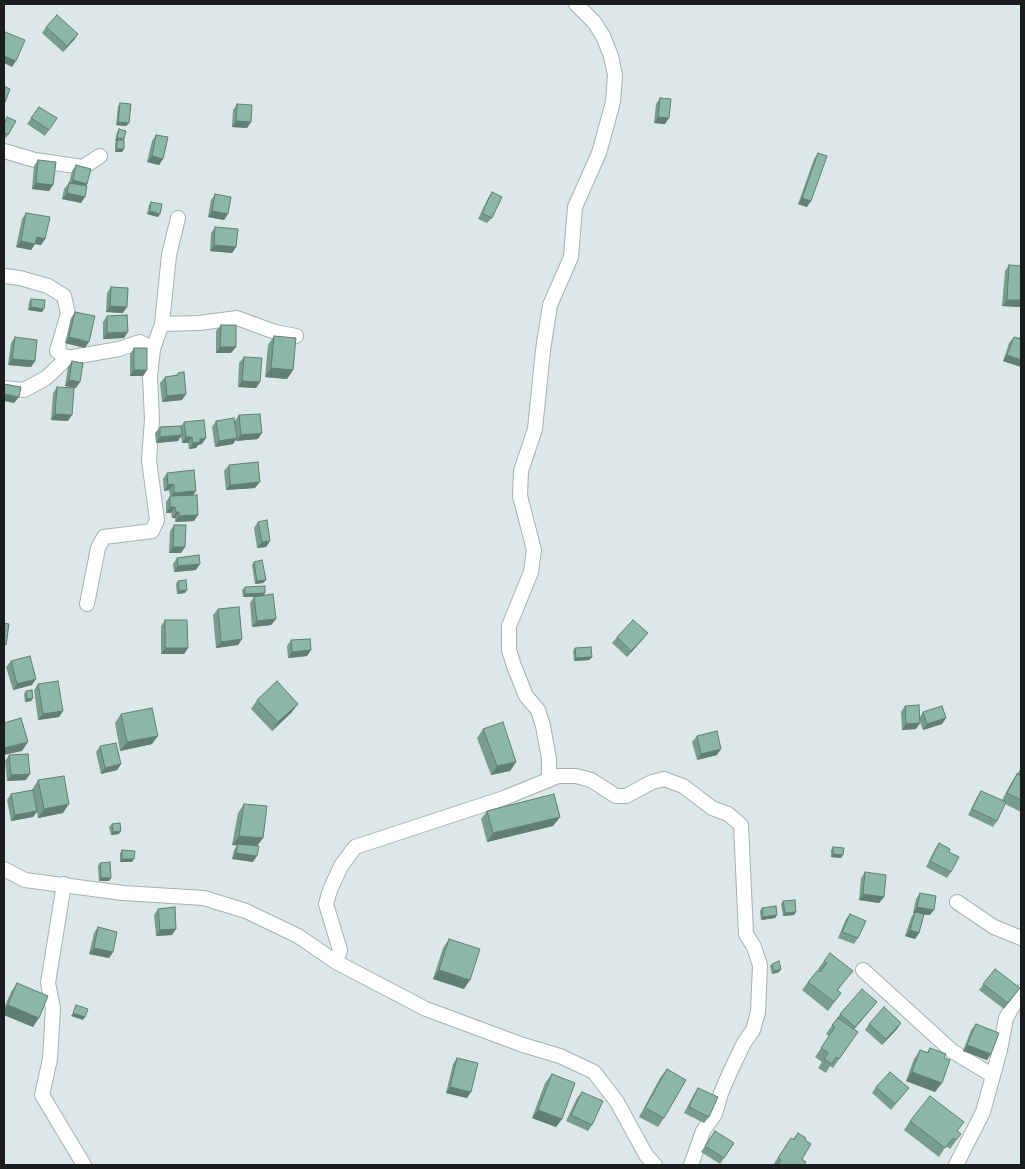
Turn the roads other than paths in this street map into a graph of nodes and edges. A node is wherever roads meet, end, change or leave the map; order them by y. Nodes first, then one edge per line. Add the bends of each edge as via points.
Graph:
1 (576, 4) edge
2 (4, 151) edge
3 (100, 156) dead end
4 (178, 218) dead end
5 (4, 276) edge
6 (162, 324) junction
7 (296, 336) edge
8 (153, 349) junction
9 (66, 358) junction
10 (4, 388) edge
11 (87, 604) dead end
12 (549, 780) junction
13 (4, 869) edge
14 (64, 884) junction
15 (958, 902) dead end
16 (1021, 938) edge
17 (336, 962) junction
18 (863, 970) dead end
19 (1021, 992) edge
20 (992, 1076) junction
21 (84, 1165) edge
22 (655, 1165) edge
23 (691, 1165) edge
24 (956, 1165) edge

1 - 12 street via 604,36 616,74 613,102 599,153 575,207 571,257 550,305 535,429 521,471 520,496 534,550 531,572 509,626 508,650 526,696 538,710 549,759
2 - 3 street via 34,160 83,167
4 - 6 street via 169,255
5 - 9 street via 48,286 64,296 68,314 57,351
6 - 7 street via 237,318
6 - 8 street
8 - 9 street via 140,342
8 - 11 street via 149,460 157,520 152,531 104,537 98,548
9 - 10 street via 46,378 24,390
12 - 17 street via 354,847 341,866 326,904 340,950
12 - 23 street via 558,776 576,776 591,780 616,796 626,796 664,778 683,786 742,825 746,934 760,965 758,1012 754,1030 744,1043 715,1114 703,1131
13 - 14 street via 25,880
14 - 17 street via 123,893 204,898 246,911 298,936
14 - 21 street via 48,982 53,1008 50,1059 42,1096
15 - 16 street via 994,927
17 - 22 street via 426,1009 560,1056 594,1072 618,1102 646,1155
18 - 20 street via 952,1051
19 - 20 street via 1006,1018
20 - 24 street via 983,1112

